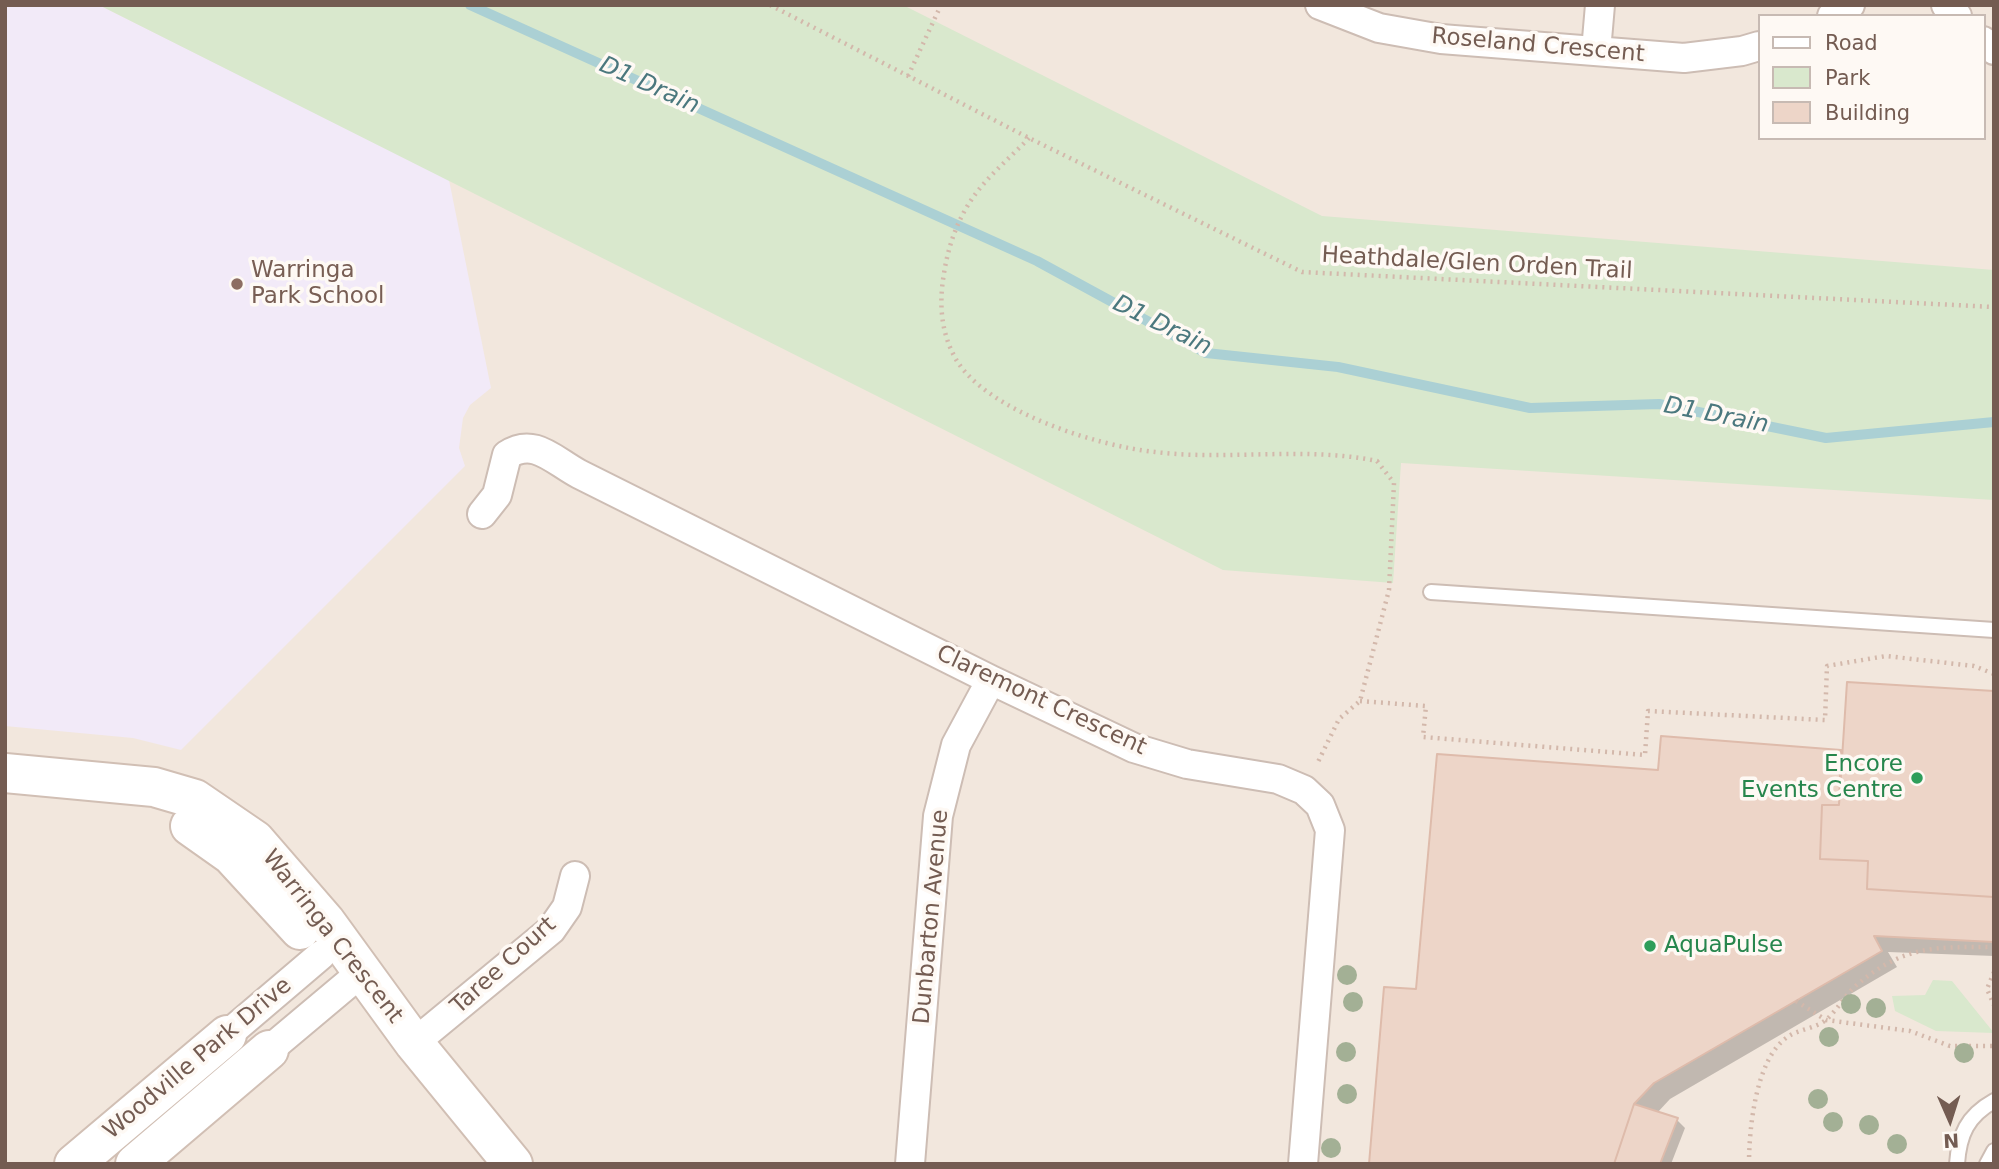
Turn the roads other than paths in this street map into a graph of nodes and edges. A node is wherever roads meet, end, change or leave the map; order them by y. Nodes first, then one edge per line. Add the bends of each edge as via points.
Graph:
1 (1320, 5) edge
2 (1600, 5) edge
3 (1758, 46) edge
4 (1596, 51) junction
5 (482, 514) dead end
6 (1432, 592) dead end
7 (1994, 631) edge
8 (991, 680) junction
9 (5, 773) edge
10 (575, 876) dead end
11 (340, 964) junction
12 (227, 1035) joint
13 (414, 1043) junction
14 (269, 1050) joint
15 (1994, 1101) edge
16 (1994, 1151) edge
17 (74, 1164) edge
18 (135, 1164) edge
19 (513, 1164) edge
20 (910, 1164) edge
21 (1303, 1164) edge
22 (1956, 1164) edge
23 (1987, 1164) edge

1 - 4 street, Roseland Crescent via 1380,28 1441,39
2 - 4 street
3 - 4 street, Roseland Crescent via 1684,58
5 - 8 street, Claremont Crescent via 497,495 507,455 520,446 534,447 579,474
6 - 7 lane
8 - 20 street, Dunbarton Avenue via 956,746 938,816
8 - 21 street, Claremont Crescent via 1134,748 1186,764 1278,779 1304,790 1320,805 1330,830
9 - 11 street, Warringa Crescent via 195,799 239,827 260,865
10 - 13 street, Taree Court via 567,907 551,929
11 - 12 street, Woodville Park Drive
11 - 13 street, Warringa Crescent
11 - 14 street, Woodville Park Drive
12 - 17 street, Woodville Park Drive
13 - 19 street, Warringa Crescent
14 - 18 street, Woodville Park Drive
15 - 22 lane via 1964,1128
16 - 23 lane

